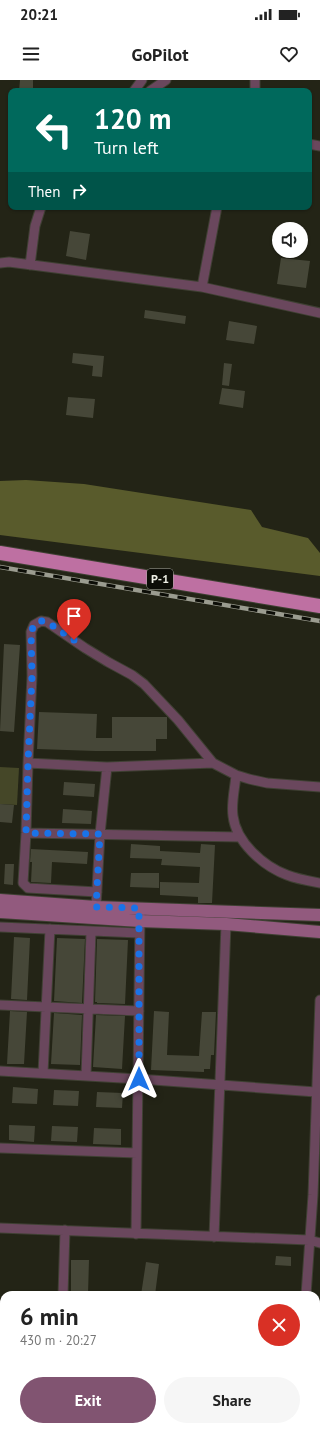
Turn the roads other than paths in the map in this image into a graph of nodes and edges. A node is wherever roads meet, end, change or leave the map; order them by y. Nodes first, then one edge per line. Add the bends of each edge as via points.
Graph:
1 (166, 80) edge
2 (154, 88) edge
3 (40, 210) edge
4 (216, 210) edge
5 (0, 258) edge
6 (5, 263) edge
7 (30, 265) junction
8 (202, 287) junction
9 (320, 314) edge
10 (0, 553) edge
11 (320, 606) edge
12 (28, 763) junction
13 (213, 763) junction
14 (107, 767) junction
15 (236, 776) junction
16 (320, 787) edge
17 (26, 833) junction
18 (100, 834) junction
19 (240, 837) junction
20 (320, 883) edge
21 (97, 892) junction
22 (0, 900) edge
23 (96, 907) junction
24 (139, 908) junction
25 (0, 912) edge
26 (320, 916) edge
27 (226, 924) junction
28 (0, 927) edge
29 (139, 927) junction
30 (50, 930) junction
31 (91, 932) junction
32 (320, 932) edge
33 (320, 1000) edge
34 (0, 1005) edge
35 (45, 1007) junction
36 (320, 1007) edge
37 (88, 1009) junction
38 (139, 1011) junction
39 (0, 1071) edge
40 (43, 1074) junction
41 (86, 1076) junction
42 (139, 1079) junction
43 (220, 1085) junction
44 (316, 1092) junction
45 (318, 1116) edge
46 (0, 1148) edge
47 (137, 1153) junction
48 (316, 1195) edge
49 (0, 1228) edge
50 (65, 1230) junction
51 (136, 1234) junction
52 (214, 1237) junction
53 (309, 1240) junction
54 (320, 1243) edge
55 (63, 1291) edge
56 (306, 1291) edge

1 - 2 street
3 - 7 street via 35,226
4 - 8 street
5 - 6 street
6 - 7 street
7 - 8 street
8 - 9 street
10 - 11 highway, P-1
12 - 13 street via 32,676 31,632 34,625 41,621 47,622 144,684
12 - 14 street
12 - 17 street
13 - 14 street
13 - 15 street
14 - 18 street
15 - 16 street via 267,783
15 - 19 street via 232,815
17 - 18 street
17 - 21 street via 23,883 25,886
18 - 19 street
18 - 21 street
19 - 20 street via 262,861 274,869 288,876
21 - 23 street
22 - 23 main road
23 - 24 main road
24 - 26 main road
24 - 29 street
25 - 29 main road
27 - 29 main road
27 - 32 main road
27 - 43 street
28 - 30 street
29 - 31 street
29 - 38 street
30 - 31 street
30 - 35 street
31 - 37 street
33 - 36 street
34 - 35 street
35 - 37 street
35 - 40 street
36 - 44 street
37 - 38 street
37 - 41 street
38 - 42 street
39 - 40 street
40 - 41 street
41 - 42 street
42 - 43 street
42 - 47 street
43 - 44 street
43 - 52 street
44 - 45 street
45 - 48 street
46 - 47 street
47 - 51 street
48 - 53 street
49 - 50 street
50 - 51 street
50 - 55 street
51 - 52 street
52 - 53 street
53 - 54 street
53 - 56 street

